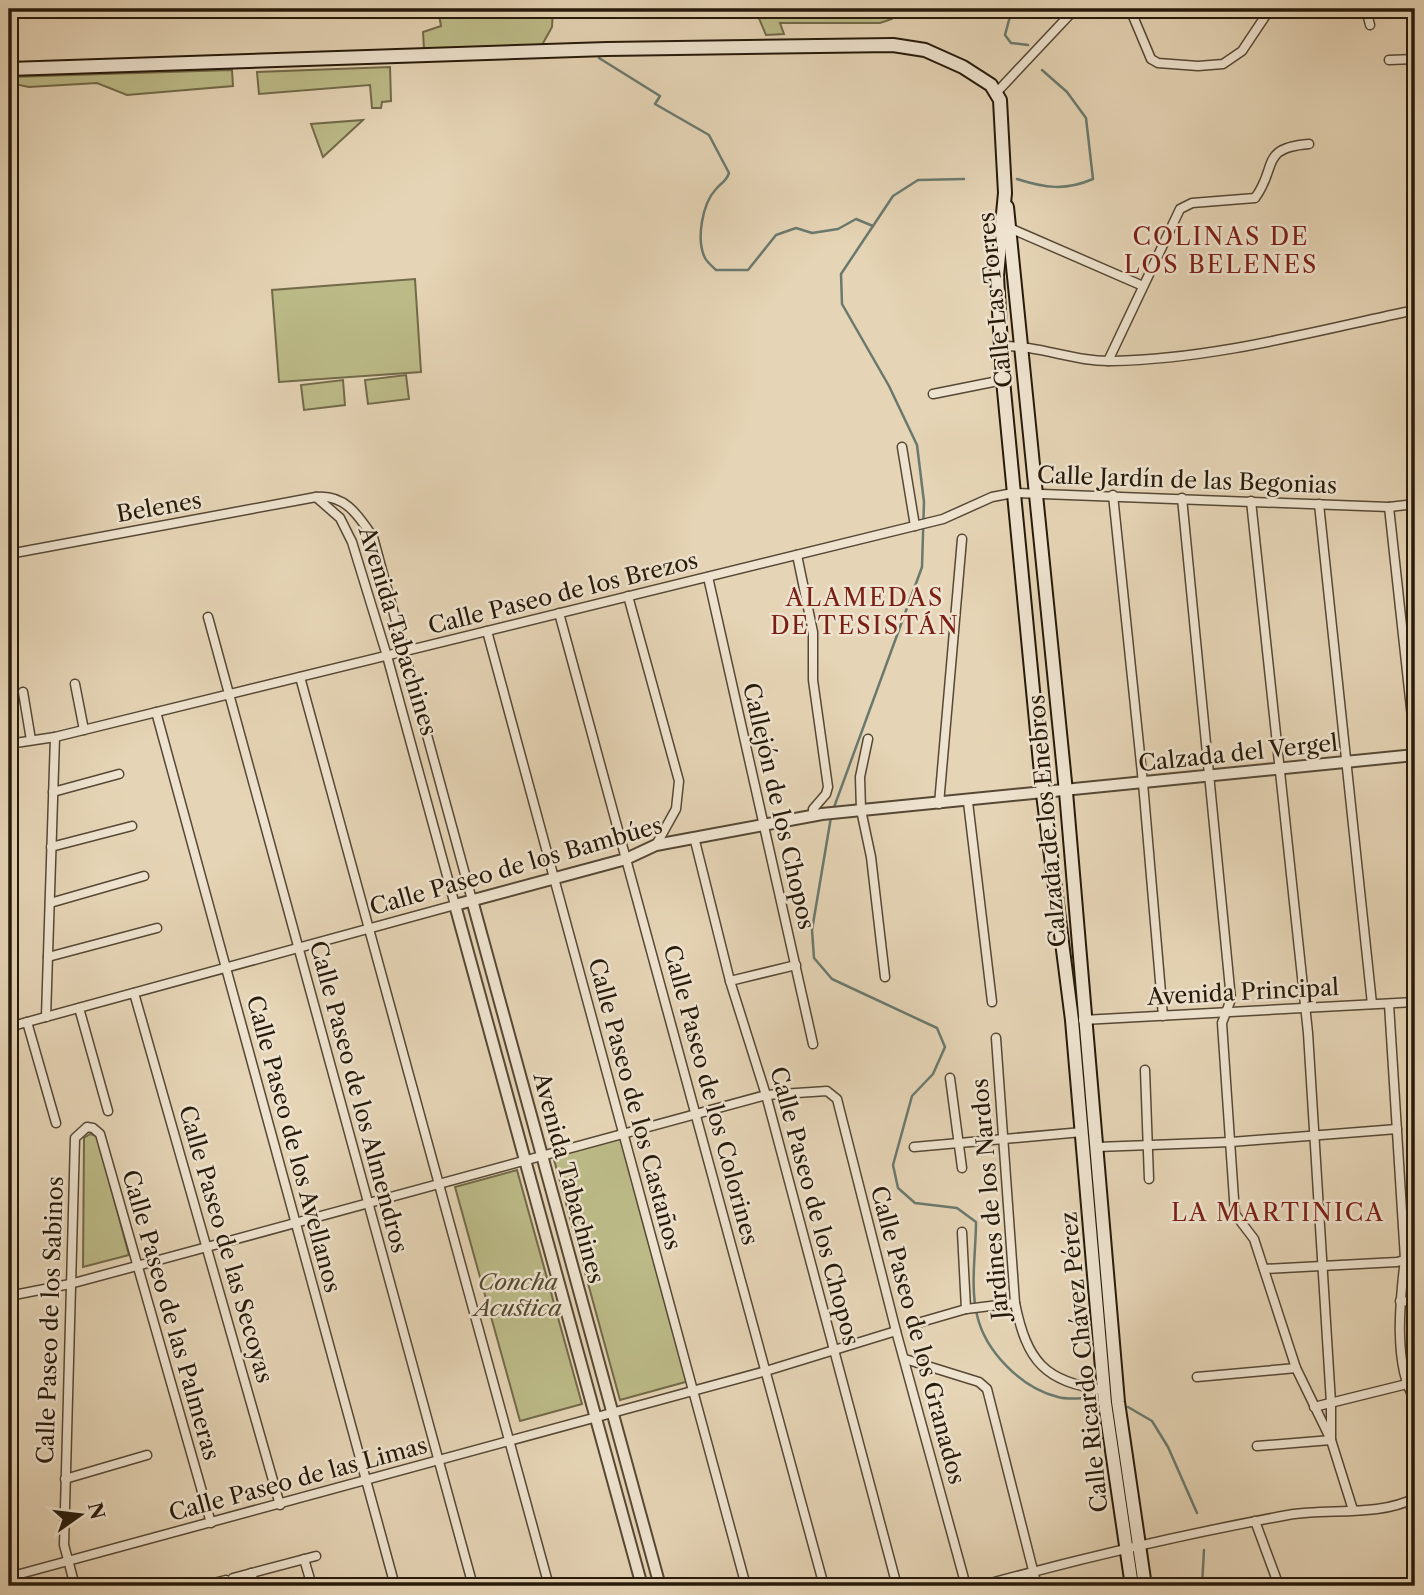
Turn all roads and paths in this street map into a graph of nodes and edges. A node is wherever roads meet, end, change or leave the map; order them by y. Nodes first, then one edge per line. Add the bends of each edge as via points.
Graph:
1 (1075, 9) edge
2 (1130, 9) edge
3 (1270, 9) edge
4 (1366, 9) edge
5 (1370, 25) dead end
6 (1415, 59) edge
7 (1389, 60) dead end
8 (9, 69) edge
9 (997, 92) junction
10 (1309, 144) dead end
11 (1007, 226) junction
12 (1143, 286) junction
13 (1415, 310) edge
14 (1021, 345) junction
15 (1001, 346) junction
16 (1108, 361) junction
17 (1003, 380) junction
18 (933, 394) dead end
19 (902, 447) dead end
20 (1037, 492) junction
21 (1013, 493) junction
22 (1113, 495) junction
23 (316, 497) junction
24 (1182, 498) junction
25 (1251, 501) junction
26 (1320, 504) junction
27 (1415, 504) edge
28 (1389, 508) junction
29 (961, 510) joint
30 (916, 525) junction
31 (962, 539) dead end
32 (9, 554) edge
33 (797, 555) junction
34 (708, 577) junction
35 (628, 596) junction
36 (559, 613) junction
37 (208, 617) dead end
38 (487, 631) junction
39 (405, 651) junction
40 (387, 656) junction
41 (300, 677) junction
42 (75, 684) dead end
43 (23, 692) dead end
44 (230, 694) junction
45 (156, 712) junction
46 (84, 730) junction
47 (55, 737) junction
48 (869, 739) dead end
49 (31, 740) junction
50 (9, 744) edge
51 (1415, 746) edge
52 (1415, 755) edge
53 (1348, 762) junction
54 (1281, 769) junction
55 (119, 774) dead end
56 (1212, 776) junction
57 (1143, 783) junction
58 (53, 792) junction
59 (1066, 792) junction
60 (1044, 794) junction
61 (968, 802) junction
62 (939, 804) junction
63 (861, 810) junction
64 (817, 815) junction
65 (762, 824) junction
66 (132, 826) dead end
67 (694, 837) junction
68 (656, 845) junction
69 (51, 846) junction
70 (626, 859) junction
71 (144, 876) dead end
72 (554, 879) junction
73 (472, 900) junction
74 (50, 903) junction
75 (456, 905) junction
76 (157, 928) dead end
77 (370, 930) junction
78 (299, 949) junction
79 (48, 957) junction
80 (796, 965) junction
81 (226, 968) junction
82 (885, 977) dead end
83 (730, 981) junction
84 (134, 993) junction
85 (992, 1002) dead end
86 (1415, 1002) edge
87 (1389, 1003) junction
88 (1372, 1004) junction
89 (79, 1008) junction
90 (1305, 1008) junction
91 (1227, 1013) junction
92 (1163, 1016) junction
93 (46, 1017) junction
94 (1072, 1020) junction
95 (1086, 1020) junction
96 (27, 1022) junction
97 (9, 1027) edge
98 (996, 1038) dead end
99 (813, 1044) dead end
100 (1145, 1070) dead end
101 (950, 1078) dead end
102 (766, 1094) junction
103 (108, 1111) dead end
104 (696, 1113) junction
105 (56, 1123) dead end
106 (86, 1127) joint
107 (1397, 1129) junction
108 (1082, 1132) junction
109 (623, 1133) junction
110 (1312, 1135) junction
111 (1005, 1139) junction
112 (1231, 1142) junction
113 (960, 1143) junction
114 (1148, 1144) junction
115 (914, 1147) dead end
116 (1097, 1147) junction
117 (541, 1155) junction
118 (525, 1159) junction
119 (962, 1168) dead end
120 (1149, 1180) dead end
121 (438, 1183) junction
122 (368, 1203) junction
123 (296, 1223) junction
124 (962, 1232) dead end
125 (207, 1247) junction
126 (1415, 1257) edge
127 (1405, 1259) junction
128 (136, 1266) junction
129 (1324, 1266) junction
130 (1264, 1269) junction
131 (70, 1283) junction
132 (9, 1296) edge
133 (1399, 1301) junction
134 (1415, 1302) edge
135 (1015, 1303) junction
136 (968, 1309) junction
137 (921, 1322) dead end
138 (896, 1331) junction
139 (834, 1349) junction
140 (905, 1359) junction
141 (1296, 1368) junction
142 (766, 1371) junction
143 (1197, 1377) dead end
144 (1415, 1382) edge
145 (1405, 1384) junction
146 (693, 1391) junction
147 (1109, 1399) junction
148 (1415, 1399) edge
149 (1331, 1403) junction
150 (1314, 1407) junction
151 (612, 1412) junction
152 (597, 1417) junction
153 (509, 1440) junction
154 (1331, 1440) junction
155 (1257, 1446) dead end
156 (147, 1455) dead end
157 (438, 1460) junction
158 (65, 1479) junction
159 (366, 1481) junction
160 (1411, 1500) edge
161 (280, 1505) junction
162 (1353, 1510) junction
163 (1415, 1513) edge
164 (1255, 1521) junction
165 (211, 1523) junction
166 (1133, 1546) junction
167 (316, 1556) dead end
168 (304, 1559) junction
169 (68, 1561) junction
170 (1033, 1572) junction
171 (251, 1573) junction
172 (9, 1577) edge
173 (75, 1586) edge
174 (202, 1586) edge
175 (255, 1586) edge
176 (312, 1586) edge
177 (395, 1586) edge
178 (473, 1586) edge
179 (549, 1586) edge
180 (642, 1586) edge
181 (660, 1586) edge
182 (746, 1586) edge
183 (824, 1586) edge
184 (897, 1586) edge
185 (966, 1586) edge
186 (980, 1586) edge
187 (1037, 1586) edge
188 (1132, 1586) edge
189 (1145, 1586) edge
190 (1279, 1586) edge

1 - 9 street
2 - 3 street via 1152,59 1198,66 1223,64 1242,51
4 - 5 street
6 - 7 street
8 - 9 main road via 607,49 892,45 945,58 982,78
9 - 11 main road, Calle Las Torres
10 - 12 street via 1288,146 1275,155 1255,198 1192,203 1180,209
11 - 12 street
11 - 14 main road, Calle Las Torres
11 - 15 main road, Calle Las Torres via 997,276
12 - 16 street
13 - 16 street via 1209,354
14 - 15 street
14 - 16 street
14 - 20 main road, Calle Las Torres
15 - 17 main road, Calle Las Torres
17 - 18 street
17 - 21 main road, Calle Las Torres
19 - 30 street
20 - 21 street, Calle Jardín de las Begonias
20 - 22 street, Calle Jardín de las Begonias
20 - 59 main road, Calzada de los Enebros
21 - 29 street, Calle Jardín de las Begonias
21 - 60 main road, Calzada de los Enebros
22 - 24 street, Calle Jardín de las Begonias
22 - 57 street
23 - 32 street, Belenes
23 - 39 street, Avenida Tabachines via 339,498 358,514 373,537
23 - 40 street, Avenida Tabachines via 340,517 352,542
24 - 25 street, Calle Jardín de las Begonias
24 - 56 street
25 - 26 street, Calle Jardín de las Begonias
25 - 54 street
26 - 28 street, Calle Jardín de las Begonias
26 - 53 street
27 - 28 street, Calle Jardín de las Begonias
28 - 51 street
29 - 30 street, Calle Paseo de los Brezos
30 - 33 street, Calle Paseo de los Brezos
31 - 62 street
33 - 34 street, Calle Paseo de los Brezos
33 - 64 street via 813,632 813,680 828,787 813,809
34 - 35 street, Calle Paseo de los Brezos
34 - 65 street, Callejón de los Chopos
35 - 36 street, Calle Paseo de los Brezos
35 - 68 street via 679,780 676,809
36 - 38 street, Calle Paseo de los Brezos
36 - 70 street, Calle Paseo de los Colorines
37 - 44 street, Calle Paseo de los Almendros
38 - 39 street, Calle Paseo de los Brezos
38 - 72 street, Calle Paseo de los Castaños
39 - 40 street, Calle Paseo de los Brezos
39 - 73 street, Avenida Tabachines
40 - 41 street, Calle Paseo de los Brezos
40 - 75 street, Avenida Tabachines
41 - 44 street, Calle Paseo de los Brezos
41 - 77 street
42 - 46 street
43 - 49 street
44 - 45 street, Calle Paseo de los Brezos
44 - 78 street, Calle Paseo de los Almendros
45 - 46 street, Calle Paseo de los Brezos
45 - 81 street, Calle Paseo de los Avellanos
46 - 47 street, Calle Paseo de los Brezos
47 - 49 street, Calle Paseo de los Brezos
47 - 58 street
48 - 63 street via 860,778
49 - 50 street, Calle Paseo de los Brezos
52 - 53 street, Calzada del Vergel
53 - 54 street, Calzada del Vergel
53 - 88 street
54 - 56 street, Calzada del Vergel
54 - 90 street
55 - 58 street
56 - 57 street, Calzada del Vergel
56 - 91 street via 1231,999
57 - 59 street, Calzada del Vergel
57 - 92 street
58 - 69 street
59 - 60 street, Calzada del Vergel
59 - 95 main road, Calzada de los Enebros
60 - 61 street, Calle Paseo de los Bambúes
60 - 94 main road, Calzada de los Enebros
61 - 62 street, Calle Paseo de los Bambúes
61 - 85 street
62 - 63 street, Calle Paseo de los Bambúes
63 - 64 street, Calle Paseo de los Bambúes
63 - 82 street
64 - 65 street, Calle Paseo de los Bambúes
65 - 67 street, Calle Paseo de los Bambúes
65 - 80 street, Callejón de los Chopos
66 - 69 street
67 - 68 street, Calle Paseo de los Bambúes
67 - 83 street, Calle Paseo de los Chopos
68 - 70 street, Calle Paseo de los Bambúes
69 - 74 street
70 - 72 street, Calle Paseo de los Bambúes
70 - 104 street, Calle Paseo de los Colorines
71 - 74 street
72 - 73 street, Calle Paseo de los Bambúes
72 - 109 street, Calle Paseo de los Castaños
73 - 75 street, Calle Paseo de los Bambúes
73 - 117 street, Avenida Tabachines
74 - 79 street
75 - 77 street, Calle Paseo de los Bambúes
75 - 118 street, Avenida Tabachines
76 - 79 street
77 - 78 street, Calle Paseo de los Bambúes
77 - 121 street
78 - 81 street, Calle Paseo de los Bambúes
78 - 122 street, Calle Paseo de los Almendros
79 - 93 street
80 - 83 street
80 - 99 street, Callejón de los Chopos
81 - 84 street, Calle Paseo de los Bambúes
81 - 123 street, Calle Paseo de los Avellanos
83 - 102 street, Calle Paseo de los Chopos
84 - 89 street, Calle Paseo de los Bambúes
84 - 125 street, Calle Paseo de las Secoyas
86 - 87 street, Avenida Principal
87 - 88 street, Avenida Principal
87 - 107 street
88 - 90 street, Avenida Principal
89 - 93 street, Calle Paseo de los Bambúes
89 - 103 street
90 - 91 street, Avenida Principal
90 - 110 street
91 - 92 street, Avenida Principal
91 - 112 street via 1222,1023
92 - 95 street, Avenida Principal
93 - 96 street, Calle Paseo de los Bambúes
94 - 95 street, Avenida Principal
94 - 108 main road, Calzada de los Enebros
95 - 116 main road, Calzada de los Enebros
96 - 97 street, Calle Paseo de los Bambúes
96 - 105 street
98 - 111 street, Jardines de los Nardos
100 - 114 street
101 - 113 street
102 - 104 street
102 - 138 street, Calle Paseo de los Granados via 834,1094
102 - 139 street, Calle Paseo de los Chopos
104 - 109 street
104 - 142 street, Calle Paseo de los Colorines
106 - 128 street, Calle Paseo de las Palmeras via 100,1134
106 - 131 street, Calle Paseo de los Sabinos via 75,1138
107 - 110 street
107 - 127 street
108 - 111 street
108 - 147 main road, Calle Ricardo Chávez Pérez
109 - 117 street
109 - 146 street, Calle Paseo de los Castaños
110 - 112 street
110 - 129 street
111 - 113 street
111 - 135 street, Jardines de los Nardos
112 - 114 street
112 - 130 street via 1235,1214 1254,1239
113 - 115 street
113 - 119 street
114 - 116 street
114 - 120 street
116 - 147 main road, Calle Ricardo Chávez Pérez
117 - 118 street
117 - 151 street, Avenida Tabachines
118 - 121 street
118 - 152 street, Avenida Tabachines
121 - 122 street
121 - 153 street
122 - 123 street
122 - 157 street, Calle Paseo de los Almendros
123 - 125 street
123 - 159 street, Calle Paseo de los Avellanos
124 - 136 street
125 - 128 street
125 - 161 street, Calle Paseo de las Secoyas
126 - 127 street
127 - 129 street
127 - 133 street
128 - 131 street
128 - 165 street, Calle Paseo de las Palmeras
129 - 130 street
129 - 149 street
130 - 141 street
131 - 132 street
131 - 158 street, Calle Paseo de los Sabinos
133 - 134 street
133 - 145 street
135 - 136 street
135 - 147 street, Jardines de los Nardos via 1022,1337 1038,1364 1065,1383
136 - 137 street
138 - 139 street, Calle Paseo de las Limas
138 - 140 street, Calle Paseo de los Granados
139 - 142 street, Calle Paseo de las Limas
139 - 184 street, Calle Paseo de los Chopos
140 - 170 street via 979,1382 987,1389
140 - 185 street, Calle Paseo de los Granados
141 - 143 street
141 - 150 street
142 - 146 street, Calle Paseo de las Limas
142 - 183 street, Calle Paseo de los Colorines
144 - 145 street
145 - 148 street
145 - 149 street
146 - 151 street, Calle Paseo de las Limas
146 - 182 street, Calle Paseo de los Castaños
147 - 166 main road, Calle Ricardo Chávez Pérez
149 - 150 street
149 - 154 street
150 - 154 street
151 - 152 street, Calle Paseo de las Limas
151 - 181 street, Avenida Tabachines
152 - 153 street, Calle Paseo de las Limas
152 - 180 street, Avenida Tabachines
153 - 157 street, Calle Paseo de las Limas
153 - 179 street
154 - 155 street
154 - 162 street
156 - 158 street
157 - 159 street, Calle Paseo de las Limas
157 - 178 street, Calle Paseo de los Almendros
158 - 169 street, Calle Paseo de los Sabinos
159 - 161 street, Calle Paseo de las Limas
159 - 177 street, Calle Paseo de los Avellanos
160 - 162 street
160 - 163 street
161 - 165 street, Calle Paseo de las Limas
162 - 164 street
164 - 166 street
164 - 190 street
165 - 169 street, Calle Paseo de las Limas
166 - 170 street
166 - 188 main road, Calle Ricardo Chávez Pérez
166 - 189 main road, Calle Ricardo Chávez Pérez
167 - 168 street
168 - 171 street
168 - 176 street
169 - 172 street, Calle Paseo de las Limas
169 - 173 street, Calle Paseo de los Sabinos
170 - 186 street
170 - 187 street
171 - 174 street
171 - 175 street

